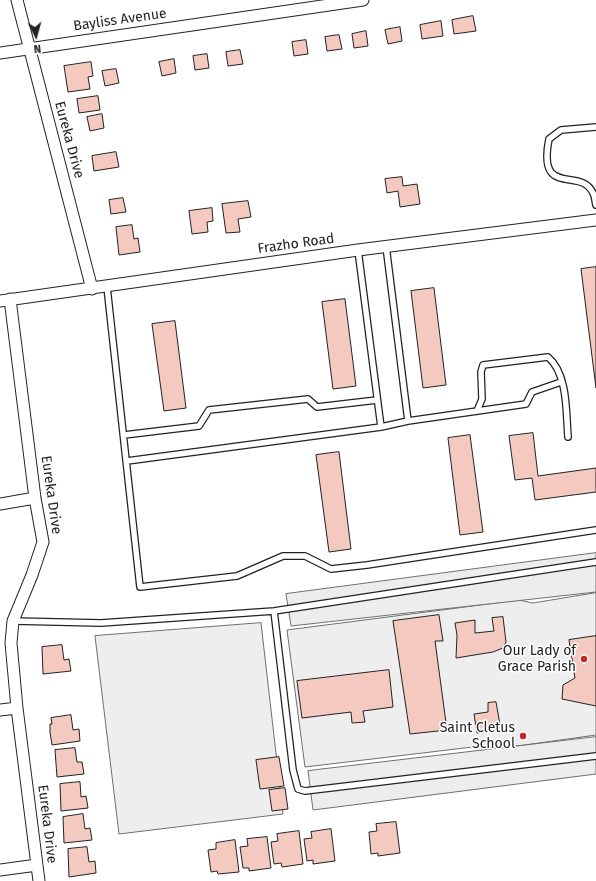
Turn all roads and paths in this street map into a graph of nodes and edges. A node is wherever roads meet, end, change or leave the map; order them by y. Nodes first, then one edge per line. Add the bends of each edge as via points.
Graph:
1 (17, 0) edge
2 (363, 0) edge
3 (30, 48) junction
4 (0, 53) edge
5 (596, 127) edge
6 (596, 205) edge
7 (596, 220) edge
8 (386, 246) junction
9 (358, 250) junction
10 (107, 286) junction
11 (92, 289) junction
12 (5, 300) edge
13 (561, 382) junction
14 (377, 400) junction
15 (477, 411) junction
16 (408, 421) junction
17 (381, 427) junction
18 (124, 435) junction
19 (568, 437) dead end
20 (127, 461) junction
21 (35, 498) junction
22 (0, 504) edge
23 (596, 530) edge
24 (596, 562) edge
25 (274, 611) junction
26 (13, 621) junction
27 (17, 708) junction
28 (0, 710) edge
29 (596, 756) edge
30 (37, 865) junction
31 (0, 870) edge
32 (39, 881) edge

1 - 3 street, Eureka Drive
2 - 3 street, Bayliss Avenue
3 - 4 street, Bayliss Avenue
3 - 11 street, Eureka Drive
5 - 6 lane via 561,130 549,140 546,157 551,172 560,179 586,184 593,192
7 - 8 street, Frazho Road
8 - 9 street, Frazho Road
8 - 16 lane
9 - 10 street, Frazho Road
9 - 14 lane
10 - 11 street, Frazho Road
10 - 18 lane
11 - 12 street, Frazho Road
12 - 21 street, Eureka Drive
13 - 15 lane via 532,392 526,404
13 - 15 lane via 556,364 548,357 483,365 482,399
13 - 19 lane
14 - 17 lane
14 - 18 lane via 317,407 308,400 209,410 199,426
15 - 16 lane
16 - 17 lane
17 - 20 lane
18 - 20 lane
20 - 23 lane via 140,587 237,576 283,556 305,556 331,569
21 - 22 street
21 - 26 street, Eureka Drive via 42,531 42,547
24 - 25 lane
25 - 26 lane via 101,623
25 - 29 lane via 293,770 298,789 302,791
26 - 27 street, Eureka Drive via 11,643
27 - 28 street
27 - 30 street, Eureka Drive
30 - 31 street
30 - 32 street, Eureka Drive

